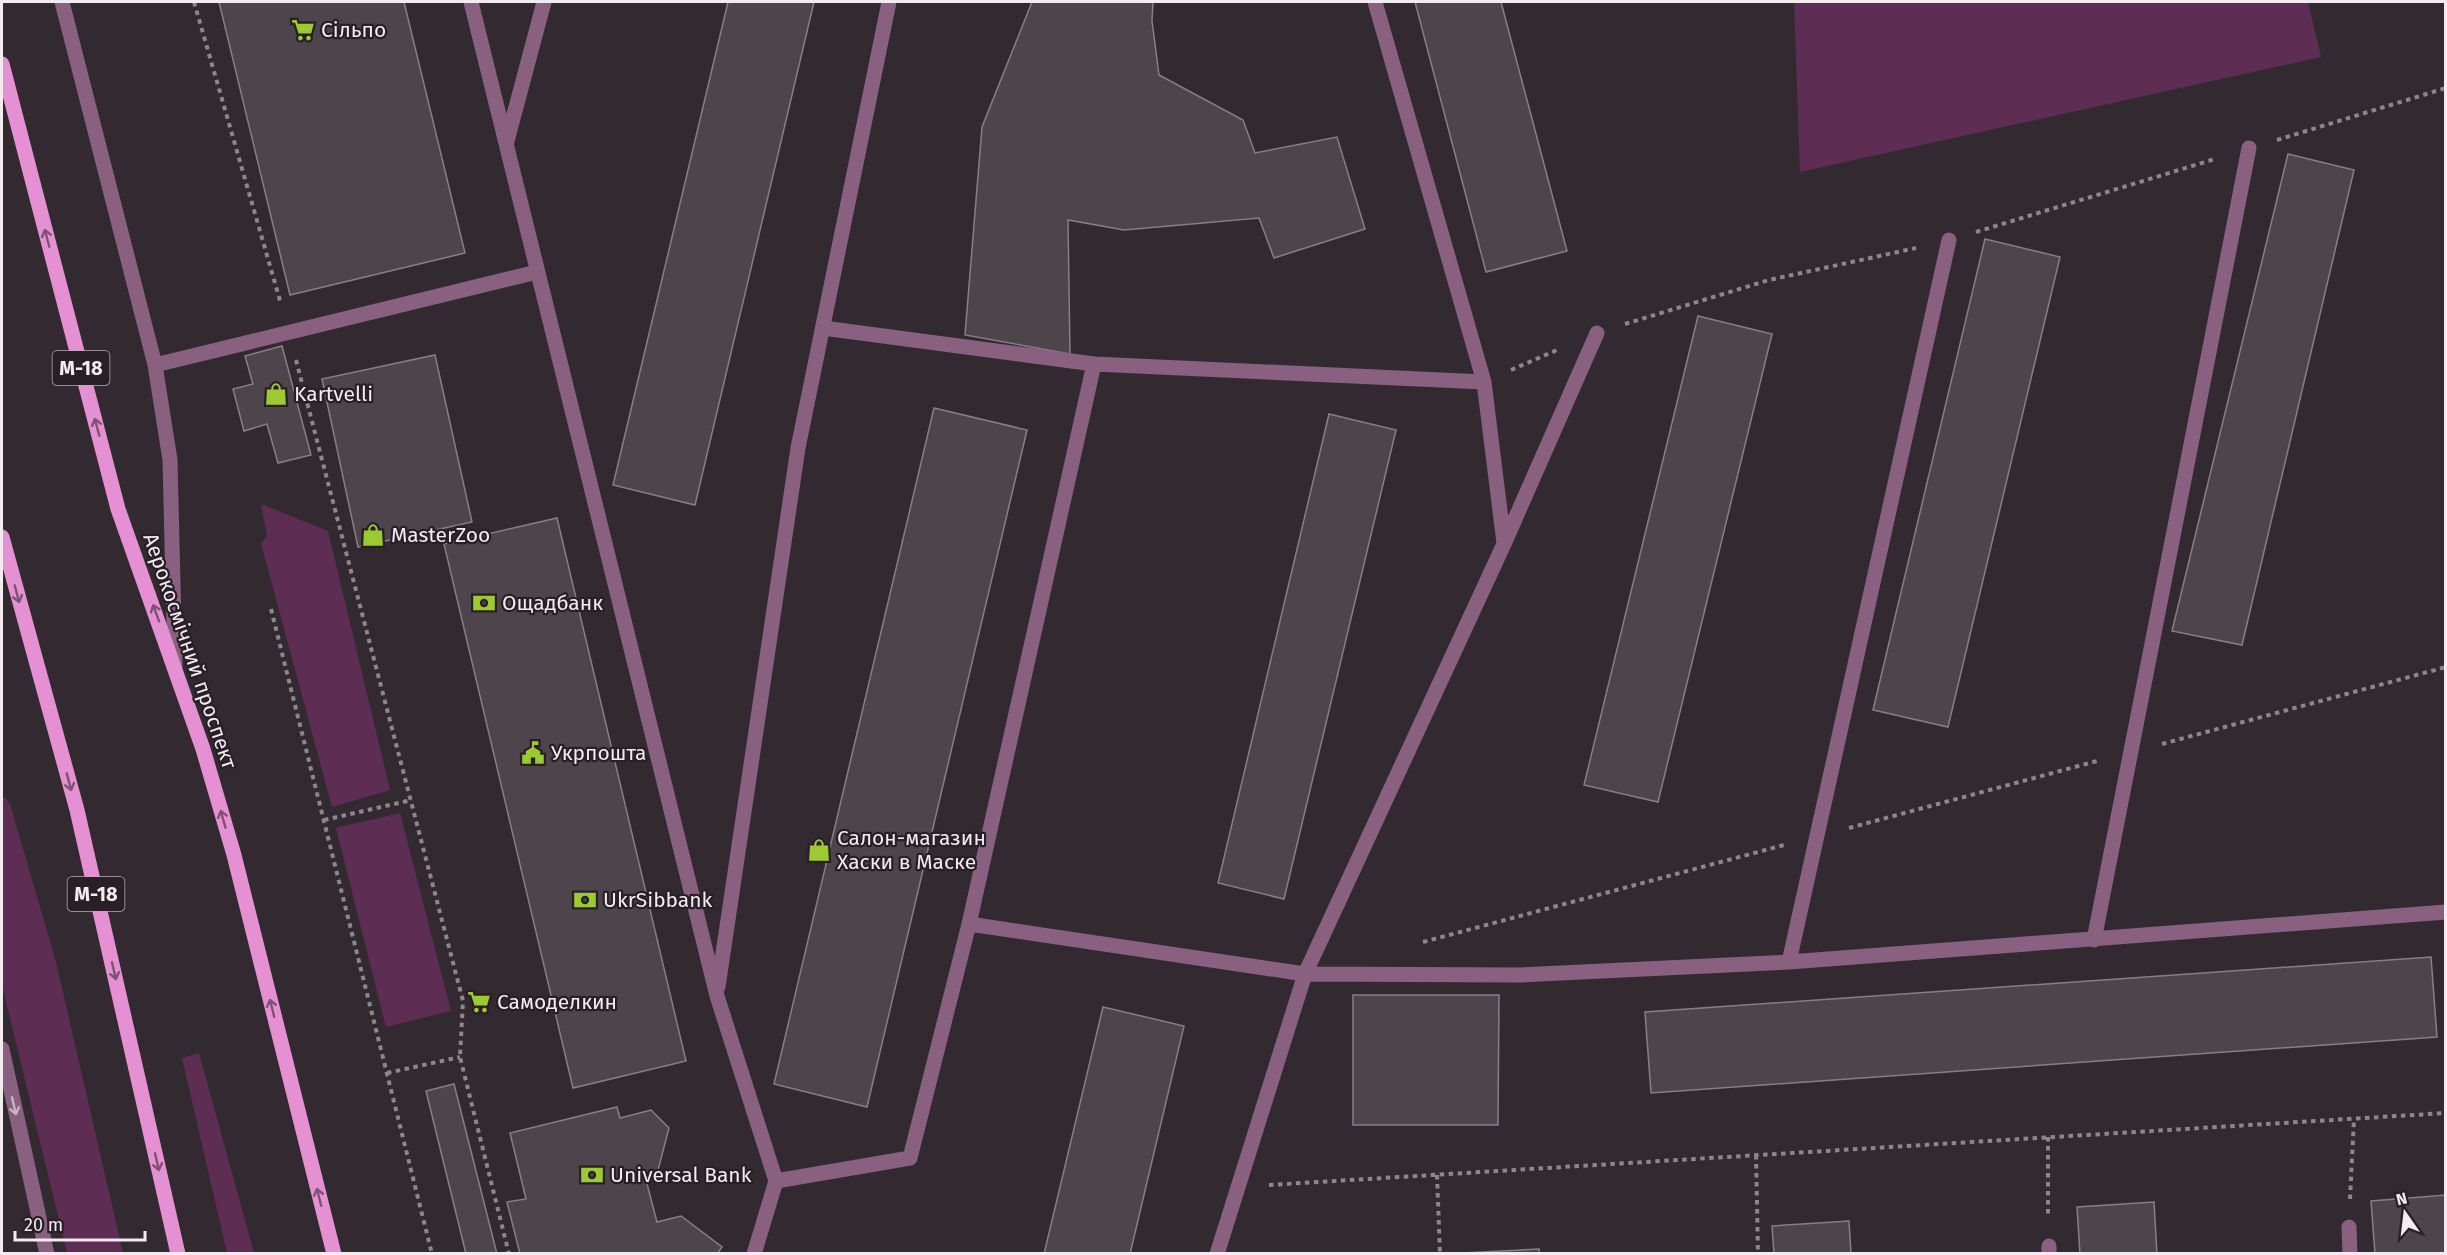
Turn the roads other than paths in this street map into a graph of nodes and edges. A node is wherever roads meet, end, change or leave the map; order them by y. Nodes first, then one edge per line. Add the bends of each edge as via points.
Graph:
1 (62, 2) edge
2 (471, 2) edge
3 (544, 2) edge
4 (889, 2) edge
5 (1375, 2) edge
6 (2, 64) edge
7 (506, 144) junction
8 (2249, 148) dead end
9 (1949, 240) dead end
10 (537, 272) junction
11 (823, 328) junction
12 (1597, 333) dead end
13 (1094, 364) junction
14 (155, 365) junction
15 (1484, 382) junction
16 (2, 537) edge
17 (1504, 544) junction
18 (175, 668) junction
19 (2445, 912) edge
20 (969, 924) junction
21 (2094, 940) junction
22 (1789, 962) junction
23 (1305, 974) junction
24 (717, 996) junction
25 (2, 1049) edge
26 (776, 1181) junction
27 (2349, 1227) road end
28 (47, 1254) edge
29 (178, 1254) edge
30 (334, 1254) edge
31 (754, 1254) edge
32 (1217, 1254) edge
33 (2350, 1254) edge

1 - 14 street
2 - 7 street
3 - 7 street
4 - 11 street
5 - 15 street
18 -> 6 main road, Аерокосмічний проспект / М-18 via 118,509
7 - 10 street
8 - 21 street
9 - 22 street
10 - 14 street
10 - 24 street
11 - 13 street
11 - 24 street via 798,448
12 - 17 street
13 - 15 street
13 - 20 street
14 - 18 street via 170,460
15 - 17 street
16 -> 29 main road, М-18 via 77,810
17 - 23 street
30 -> 18 main road, Аерокосмічний проспект / М-18 via 234,855
19 - 21 street
20 - 23 street
20 - 26 street via 910,1158
21 - 22 street
22 - 23 street via 1520,975
23 - 32 street
24 - 26 street
25 -> 28 street
26 - 31 street
27 - 33 street

